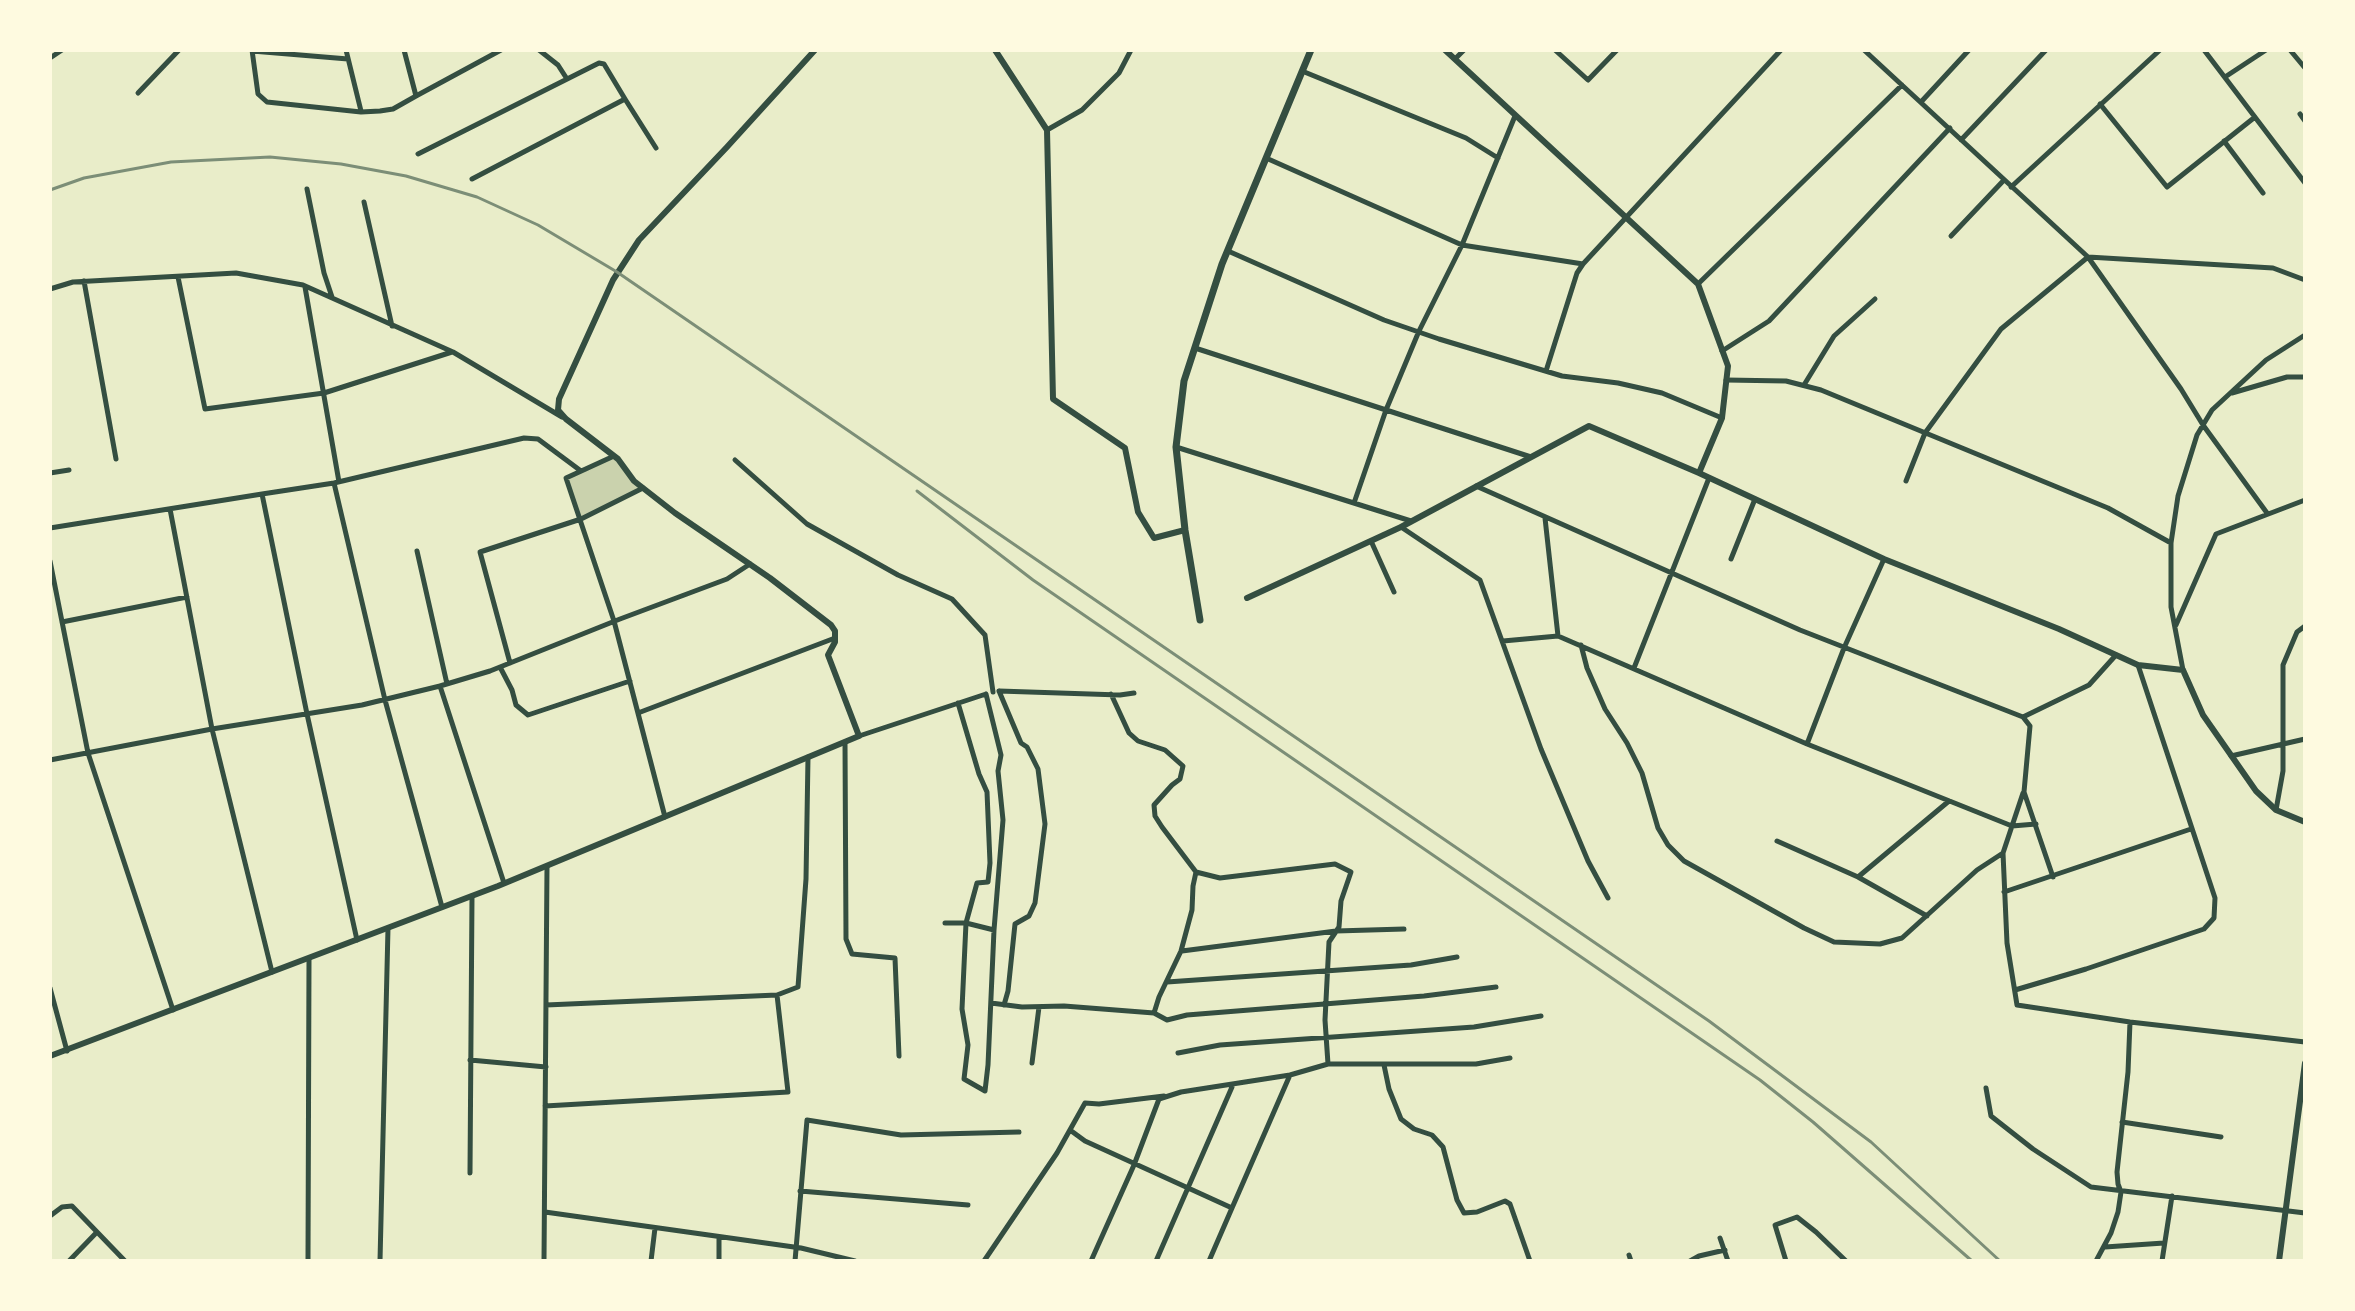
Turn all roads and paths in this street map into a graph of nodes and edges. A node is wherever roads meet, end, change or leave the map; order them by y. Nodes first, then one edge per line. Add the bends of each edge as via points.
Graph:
1 (62, 50) edge
2 (179, 50) edge
3 (346, 50) edge
4 (404, 50) edge
5 (501, 50) edge
6 (539, 50) edge
7 (815, 50) edge
8 (995, 50) edge
9 (1131, 50) edge
10 (1311, 50) edge
11 (1445, 50) edge
12 (1464, 50) edge
13 (1555, 50) edge
14 (1617, 50) edge
15 (1781, 50) edge
16 (1864, 50) edge
17 (1969, 50) edge
18 (2046, 50) edge
19 (2160, 50) edge
20 (2204, 50) edge
21 (2266, 50) edge
22 (2290, 50) edge
23 (252, 51) edge
24 (297, 53) edge
25 (50, 58) edge
26 (348, 59) junction
27 (1455, 59) junction
28 (2305, 68) edge
29 (1302, 71) junction
30 (2225, 77) junction
31 (567, 79) junction
32 (1902, 85) junction
33 (138, 93) dead end
34 (416, 96) junction
35 (625, 99) junction
36 (1921, 102) junction
37 (2100, 104) junction
38 (361, 112) junction
39 (2300, 114) dead end
40 (1515, 116) junction
41 (2255, 117) junction
42 (2305, 121) edge
43 (1950, 128) junction
44 (1047, 130) junction
45 (1961, 140) junction
46 (2224, 141) junction
47 (656, 148) dead end
48 (418, 154) dead end
49 (1266, 158) junction
50 (1498, 158) junction
51 (472, 179) dead end
52 (2004, 180) junction
53 (2305, 183) edge
54 (2011, 187) junction
55 (307, 189) dead end
56 (2263, 193) dead end
57 (364, 202) dead end
58 (1627, 217) junction
59 (1951, 236) dead end
60 (1462, 245) junction
61 (1228, 251) junction
62 (2088, 257) junction
63 (1583, 264) junction
64 (178, 277) junction
65 (2305, 280) edge
66 (84, 281) junction
67 (1698, 284) junction
68 (305, 286) junction
69 (50, 289) edge
70 (332, 299) junction
71 (1875, 299) dead end
72 (392, 326) junction
73 (1419, 331) junction
74 (2305, 335) edge
75 (1195, 348) junction
76 (453, 352) junction
77 (1722, 352) junction
78 (1546, 371) junction
79 (2305, 377) edge
80 (1725, 380) junction
81 (1804, 385) junction
82 (324, 393) junction
83 (2229, 394) junction
84 (1386, 410) junction
85 (1722, 418) junction
86 (566, 419) junction
87 (2203, 425) junction
88 (1925, 433) junction
89 (1176, 447) junction
90 (614, 456) junction
91 (1531, 457) junction
92 (116, 459) dead end
93 (735, 460) dead end
94 (69, 470) dead end
95 (581, 471) junction
96 (50, 473) edge
97 (1699, 473) junction
98 (1709, 478) junction
99 (1906, 481) dead end
100 (337, 483) junction
101 (1476, 486) junction
102 (643, 488) junction
103 (262, 494) junction
104 (1755, 499) junction
105 (2305, 500) edge
106 (1354, 503) junction
107 (170, 509) junction
108 (2267, 513) junction
109 (1545, 518) junction
110 (581, 519) junction
111 (1411, 521) junction
112 (1401, 527) junction
113 (50, 528) edge
114 (1185, 530) junction
115 (1371, 541) junction
116 (2171, 543) junction
117 (417, 551) dead end
118 (1731, 559) dead end
119 (1884, 559) junction
120 (50, 561) edge
121 (750, 564) junction
122 (1671, 574) junction
123 (1394, 592) dead end
124 (187, 597) junction
125 (1247, 598) dead end
126 (1200, 620) dead end
127 (614, 621) junction
128 (62, 622) junction
129 (2175, 626) junction
130 (2305, 626) edge
131 (1558, 636) junction
132 (835, 638) junction
133 (1503, 641) junction
134 (1581, 645) junction
135 (1844, 648) junction
136 (2116, 655) junction
137 (510, 663) junction
138 (2138, 665) junction
139 (500, 667) junction
140 (1634, 668) junction
141 (2183, 670) junction
142 (630, 681) junction
143 (443, 685) junction
144 (996, 691) junction
145 (1134, 693) dead end
146 (986, 694) junction
147 (1111, 694) junction
148 (385, 700) junction
149 (958, 703) junction
150 (638, 713) junction
151 (307, 714) junction
152 (2023, 717) junction
153 (212, 729) junction
154 (859, 736) junction
155 (2305, 739) edge
156 (845, 742) junction
157 (1807, 744) junction
158 (2282, 744) junction
159 (88, 753) junction
160 (2231, 756) junction
161 (808, 757) junction
162 (50, 760) edge
163 (2024, 792) junction
164 (1950, 801) junction
165 (2276, 810) junction
166 (665, 817) junction
167 (2305, 822) edge
168 (2036, 824) junction
169 (2012, 826) junction
170 (2191, 829) junction
171 (1777, 841) dead end
172 (2003, 853) junction
173 (547, 866) junction
174 (1196, 872) junction
175 (1858, 877) junction
176 (2053, 877) junction
177 (504, 883) junction
178 (2004, 892) junction
179 (472, 896) junction
180 (1608, 898) dead end
181 (442, 907) junction
182 (1927, 916) junction
183 (945, 923) dead end
184 (966, 923) junction
185 (388, 928) junction
186 (1404, 929) dead end
187 (994, 930) junction
188 (1336, 931) junction
189 (357, 940) junction
190 (1181, 951) junction
191 (1457, 957) dead end
192 (309, 959) junction
193 (1327, 970) junction
194 (272, 972) junction
195 (1167, 982) junction
196 (1496, 987) dead end
197 (50, 988) edge
198 (2015, 990) junction
199 (777, 995) junction
200 (991, 1003) junction
201 (1326, 1004) junction
202 (546, 1005) junction
203 (1004, 1005) junction
204 (1039, 1007) junction
205 (173, 1010) junction
206 (1154, 1013) junction
207 (1541, 1016) dead end
208 (2130, 1022) junction
209 (1327, 1039) junction
210 (2305, 1042) edge
211 (67, 1051) junction
212 (1178, 1053) dead end
213 (50, 1056) edge
214 (899, 1056) dead end
215 (1510, 1058) dead end
216 (470, 1060) junction
217 (1032, 1063) dead end
218 (2305, 1063) edge
219 (1328, 1064) junction
220 (1384, 1065) junction
221 (546, 1067) junction
222 (1290, 1075) junction
223 (1232, 1086) junction
224 (1986, 1088) dead end
225 (1159, 1099) junction
226 (545, 1106) junction
227 (2122, 1122) junction
228 (1070, 1130) junction
229 (1019, 1132) dead end
230 (2221, 1137) dead end
231 (1134, 1165) junction
232 (470, 1173) dead end
233 (1188, 1188) junction
234 (800, 1191) junction
235 (2121, 1192) junction
236 (2172, 1196) junction
237 (968, 1205) dead end
238 (1232, 1208) junction
239 (2285, 1211) junction
240 (545, 1212) junction
241 (2305, 1213) edge
242 (50, 1216) edge
243 (655, 1228) junction
244 (97, 1232) junction
245 (719, 1237) junction
246 (1720, 1238) dead end
247 (2164, 1243) junction
248 (2104, 1247) junction
249 (795, 1248) junction
250 (1725, 1250) junction
251 (1844, 1260) edge
252 (69, 1261) edge
253 (125, 1261) edge
254 (308, 1261) edge
255 (380, 1261) edge
256 (544, 1261) edge
257 (651, 1261) edge
258 (719, 1261) edge
259 (795, 1261) edge
260 (855, 1261) edge
261 (984, 1261) edge
262 (1091, 1261) edge
263 (1156, 1261) edge
264 (1209, 1261) edge
265 (1530, 1261) edge
266 (1690, 1261) edge
267 (1728, 1261) edge
268 (1786, 1261) edge
269 (2096, 1261) edge
270 (2162, 1261) edge
271 (2279, 1261) edge

1 - 25 street
2 - 33 street
3 - 26 street
4 - 34 street
5 - 34 street
6 - 31 street
7 - 86 street via 639,240 617,272 559,399 558,410
8 - 44 street
9 - 44 street via 1119,73 1082,110
10 - 29 main road
11 - 27 street
12 - 27 street
13 - 14 street via 1588,80
15 - 58 street
16 - 32 street
17 - 36 street
18 - 45 street
19 - 37 street
20 - 30 street
21 - 30 street
22 - 28 street
23 - 24 street
23 - 38 street via 263,101
24 - 26 street
26 - 38 street
27 - 40 street
29 - 49 main road
29 - 50 street via 1466,138
30 - 41 street
31 - 35 street via 601,62
31 - 48 street
32 - 36 street
32 - 67 street
34 - 38 street via 393,109
35 - 47 street
35 - 51 street
36 - 43 street
37 - 46 street via 2167,187
37 - 54 street
39 - 42 street
40 - 50 street
40 - 58 street
41 - 46 street
41 - 53 street
43 - 45 street
43 - 77 street via 1769,321
44 - 114 street via 1053,399 1125,448 1138,512 1154,538
45 - 52 street
46 - 56 street
49 - 60 street
49 - 61 main road
50 - 60 street
52 - 54 street
52 - 59 street
54 - 62 street
55 - 70 street
57 - 72 street
58 - 63 street
58 - 67 street
60 - 63 street
60 - 73 street
61 - 73 street
61 - 75 main road
62 - 65 street via 2273,268
62 - 87 street
62 - 88 street via 2001,329
63 - 78 street
64 - 66 street
64 - 68 street via 236,273
64 - 82 street via 205,409
66 - 69 street
66 - 92 street
67 - 77 street
68 - 70 street
68 - 82 street
70 - 72 street
71 - 81 street via 1834,336
72 - 76 street
73 - 78 street
73 - 84 street
74 - 83 street via 2266,360
75 - 84 street
75 - 89 main road via 1184,381
76 - 82 street
76 - 86 street
77 - 80 street via 1728,366
78 - 85 street via 1662,393
79 - 83 street
80 - 81 street
80 - 85 street
81 - 88 street
82 - 100 street
83 - 87 street
84 - 91 street
84 - 106 street
85 - 97 street
86 - 90 street
87 - 108 street
87 - 116 street via 2178,496
88 - 99 street
88 - 116 street via 2108,508
89 - 106 street
89 - 114 main road
90 - 95 street
90 - 102 street
91 - 97 street via 1589,426
91 - 101 street
93 - 144 street via 807,524 952,599 985,635
94 - 96 street
95 - 100 street via 538,439 524,438
95 - 110 street via 566,478
97 - 98 street
98 - 104 street
98 - 122 street
100 - 103 street
100 - 148 street
101 - 109 street
101 - 111 street
102 - 110 street
102 - 121 street
103 - 107 street
103 - 151 street
104 - 118 street
104 - 119 street
105 - 108 street
106 - 111 street
107 - 113 street
107 - 124 street
108 - 129 street via 2216,534
109 - 122 street
109 - 131 street
110 - 127 street
110 - 137 street via 480,552
111 - 112 street
112 - 115 street
112 - 133 street via 1480,580
114 - 126 main road
115 - 123 street
115 - 125 street
116 - 129 street
117 - 143 street
119 - 135 street
119 - 136 street
120 - 128 street
121 - 127 street via 727,579
121 - 132 street via 824,619
122 - 135 street
122 - 140 street
124 - 128 street
124 - 153 street
127 - 137 street
127 - 142 street
128 - 159 street
129 - 141 street
130 - 158 street via 2297,632 2283,665
131 - 133 street
131 - 134 street
132 - 150 street
132 - 154 street via 828,655
133 - 180 street via 1541,749
134 - 140 street
134 - 182 street via 1605,709 1642,773 1658,828 1684,861 1834,942 1880,944 1902,938
135 - 152 street
135 - 157 street
136 - 138 street
136 - 152 street via 2089,685
137 - 139 street
138 - 141 street
138 - 170 street
139 - 142 street via 516,705 528,715
139 - 143 street
140 - 157 street
141 - 160 street via 2203,715
142 - 150 street
143 - 148 street
143 - 177 street
144 - 146 street
144 - 147 street
144 - 203 street via 1038,769 1045,824 1035,903 1029,916 1015,924
145 - 147 street
146 - 149 street
146 - 187 street via 1001,755 1003,820
147 - 174 street via 1129,733 1165,750 1183,766 1180,779 1154,805 1155,816
148 - 151 street
148 - 181 street
149 - 154 street
149 - 184 street via 987,792 989,817 988,882 977,883
150 - 166 street
151 - 153 street
151 - 189 street
152 - 163 street via 2030,726
153 - 159 street
153 - 194 street
154 - 156 street
155 - 158 street
156 - 161 street
156 - 214 street via 846,939 852,954 895,958
157 - 164 street
158 - 160 street
158 - 165 street
159 - 162 street
159 - 205 street
160 - 165 street
161 - 166 street
161 - 199 street via 798,987
163 - 168 street
163 - 169 street
164 - 169 street
164 - 175 street
165 - 167 street
166 - 173 street
168 - 169 street
168 - 176 street
169 - 172 street
170 - 176 street
170 - 198 street via 2215,898 2214,918 2204,929
171 - 175 street
172 - 178 street
172 - 182 street
173 - 177 street
173 - 202 street
174 - 188 street via 1220,878 1335,864 1351,872
174 - 190 street
175 - 182 street
176 - 178 street
177 - 179 street
178 - 198 street
179 - 181 street
179 - 216 street
181 - 185 street
183 - 184 street
184 - 187 street
184 - 200 street via 964,1079 985,1091
185 - 189 street
185 - 255 street
186 - 188 street
187 - 200 street
188 - 190 street
188 - 193 street via 1329,942
189 - 192 street
190 - 195 street
191 - 193 street
192 - 194 street
192 - 254 street
193 - 195 street
193 - 201 street
194 - 205 street
195 - 206 street
196 - 201 street
197 - 211 street
198 - 208 street via 2017,1005
199 - 202 street
199 - 226 street via 788,1092
200 - 203 street
201 - 206 street via 1167,1020
201 - 209 street
202 - 221 street
203 - 204 street
204 - 206 street
204 - 217 street
205 - 211 street
207 - 209 street
208 - 210 street
208 - 227 street
209 - 212 street via 1220,1045
209 - 219 street
211 - 213 street
215 - 220 street via 1476,1064
216 - 221 street
216 - 232 street
218 - 239 street
219 - 220 street
219 - 222 street
220 - 265 street via 1401,1119 1443,1147 1464,1213 1510,1204
221 - 226 street
222 - 223 street
222 - 238 street
223 - 225 street
223 - 233 street
224 - 235 street via 1991,1116 2033,1149 2091,1187
225 - 228 street via 1164,1096 1085,1103
225 - 231 street
226 - 240 street
227 - 230 street
227 - 235 street via 2117,1172
228 - 231 street
228 - 261 street
229 - 234 street via 901,1135 807,1120
231 - 233 street
231 - 262 street
233 - 238 street
233 - 263 street
234 - 237 street
234 - 249 street
235 - 236 street
235 - 248 street
236 - 239 street
236 - 247 street
238 - 264 street
239 - 241 street
239 - 271 street
240 - 243 street
240 - 256 street
242 - 244 street via 72,1206
243 - 245 street
243 - 257 street
244 - 252 street
244 - 253 street
245 - 249 street
245 - 258 street
246 - 250 street
247 - 248 street
247 - 270 street
248 - 269 street
249 - 259 street
249 - 260 street
250 - 266 street
250 - 267 street
251 - 268 street via 1797,1217 1775,1225

